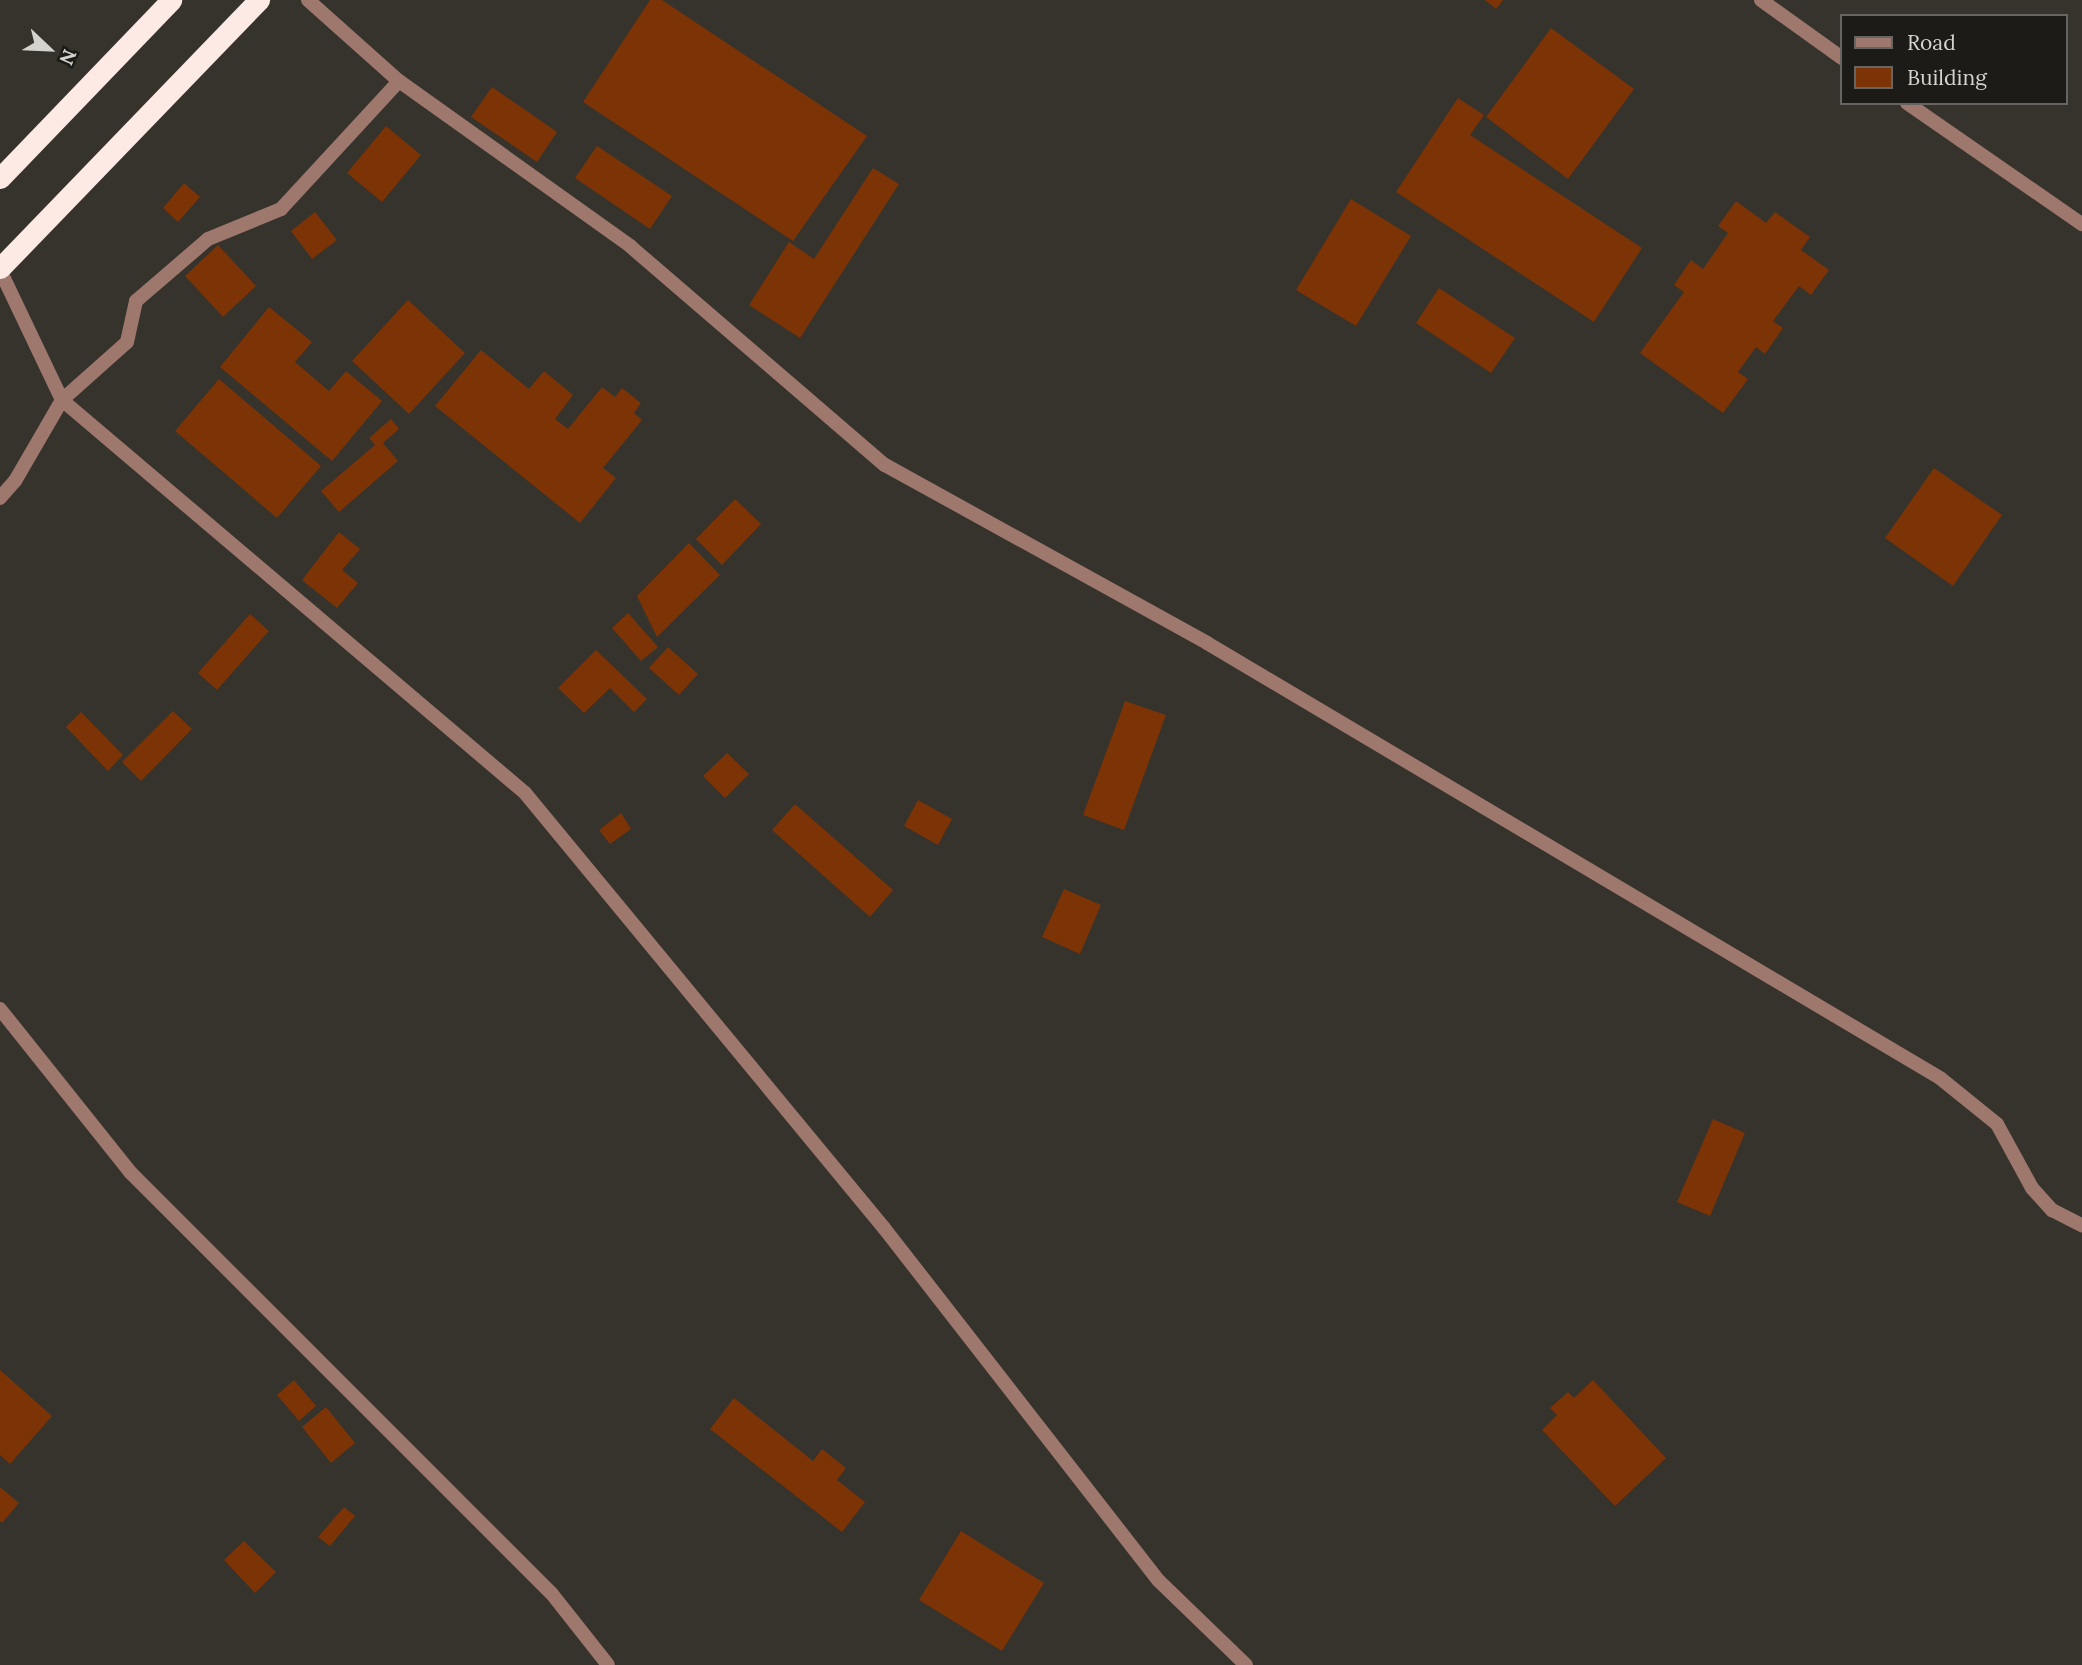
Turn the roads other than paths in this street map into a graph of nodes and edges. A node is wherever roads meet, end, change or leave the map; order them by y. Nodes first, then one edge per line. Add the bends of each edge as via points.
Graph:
1 (171, 0) edge
2 (259, 0) edge
3 (308, 0) edge
4 (1761, 0) edge
5 (1840, 57) edge
6 (399, 81) junction
7 (1910, 105) edge
8 (0, 178) edge
9 (2082, 224) edge
10 (0, 269) edge
11 (62, 400) junction
12 (0, 498) edge
13 (0, 1009) edge
14 (2082, 1225) edge
15 (608, 1665) edge
16 (1246, 1665) edge

1 - 8 highway
2 - 10 highway
3 - 6 street
4 - 5 street
6 - 11 street via 281,209 208,239 136,301 127,342
6 - 14 street via 630,246 885,465 1207,643 1940,1078 1997,1124 2032,1188 2052,1210
7 - 9 street
10 - 11 street
11 - 12 street via 42,439
11 - 16 street via 525,793 884,1228 1159,1581
13 - 15 street via 131,1173 552,1594

